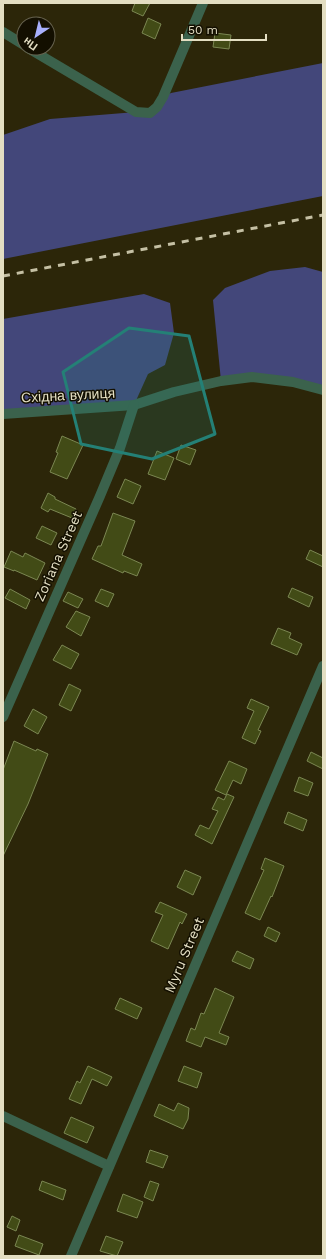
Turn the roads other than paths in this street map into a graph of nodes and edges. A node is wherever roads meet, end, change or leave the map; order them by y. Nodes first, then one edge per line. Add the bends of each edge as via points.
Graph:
1 (203, 3) edge
2 (3, 32) edge
3 (16, 41) edge
4 (42, 56) edge
5 (323, 390) edge
6 (134, 406) junction
7 (3, 414) edge
8 (323, 666) edge
9 (3, 717) edge
10 (3, 1116) edge
11 (109, 1166) junction
12 (71, 1256) edge

1 - 4 street via 163,97 150,113 136,112
2 - 3 street
5 - 6 street, Східна вулиця via 293,382 252,377 174,392
6 - 7 street, Східна вулиця
6 - 9 street, Zoriana Street via 100,496
8 - 11 street, Myru Street
10 - 11 street
11 - 12 street, Myru Street

